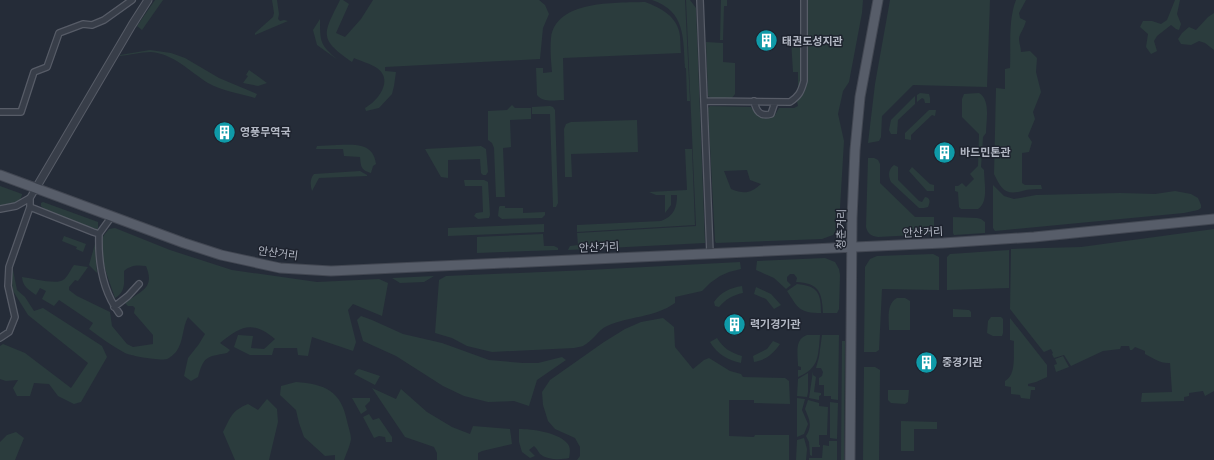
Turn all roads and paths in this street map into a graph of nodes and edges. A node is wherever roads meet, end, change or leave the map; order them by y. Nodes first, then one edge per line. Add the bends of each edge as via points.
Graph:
1 (132, 0) edge
2 (148, 0) edge
3 (700, 0) edge
4 (804, 0) edge
5 (878, 0) edge
6 (704, 101) junction
7 (754, 101) junction
8 (776, 102) junction
9 (0, 112) edge
10 (0, 175) edge
11 (36, 188) junction
12 (30, 198) junction
13 (30, 207) junction
14 (0, 209) edge
15 (112, 216) junction
16 (1214, 219) edge
17 (99, 234) junction
18 (852, 247) junction
19 (710, 253) junction
20 (139, 284) dead end
21 (114, 307) junction
22 (119, 313) dead end
23 (0, 338) edge
24 (850, 460) edge

1 - 9 street via 104,20 59,33 47,67 34,72 21,112
2 - 11 street
3 - 6 street
4 - 8 street via 804,81 801,92 790,102
5 - 18 main road, 청춘거리 via 857,124
6 - 7 street
6 - 19 street
7 - 8 street
7 - 8 street via 756,110 766,115 771,114
10 - 11 main road, 안산거리
11 - 12 street
11 - 15 main road, 안산거리
12 - 13 street
12 - 14 street via 16,206
13 - 17 street
13 - 23 street via 9,267 8,286 16,317 9,332
15 - 17 street
15 - 19 main road, 안산거리 via 202,249 280,268 332,271
16 - 18 main road, 안산거리 via 1034,237
17 - 21 street via 99,259 105,288
18 - 19 main road, 안산거리
18 - 24 main road, 청춘거리
20 - 21 street
21 - 22 street

